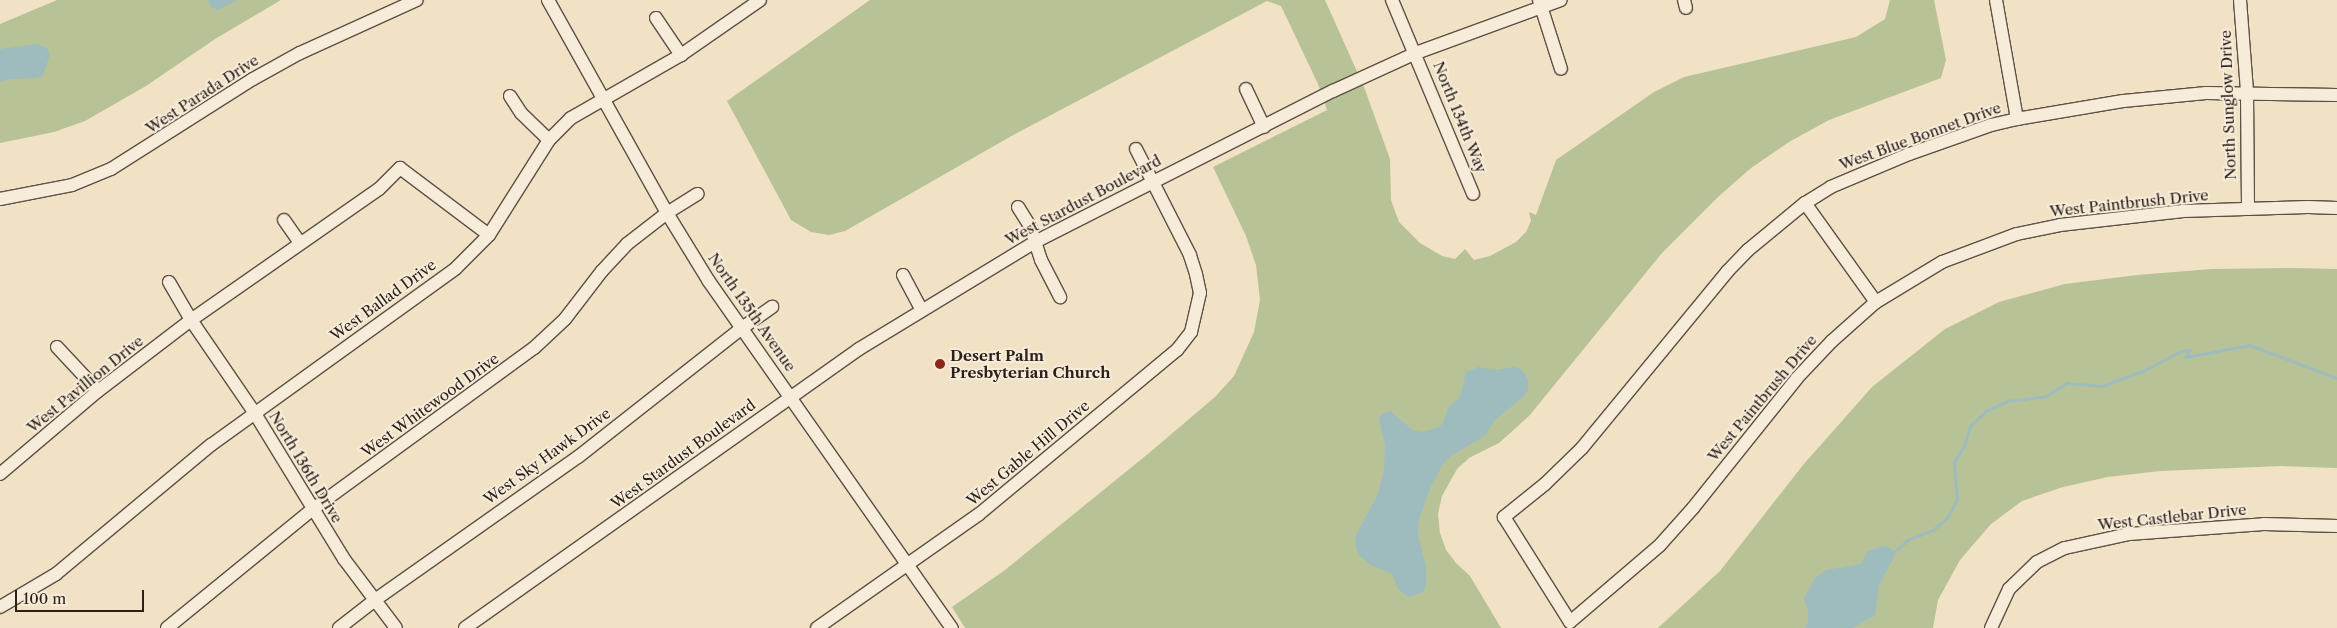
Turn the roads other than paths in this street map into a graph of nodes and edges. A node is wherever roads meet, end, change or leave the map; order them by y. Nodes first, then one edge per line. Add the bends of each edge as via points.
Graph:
1 (417, 0) edge
2 (548, 0) edge
3 (760, 0) edge
4 (1392, 0) edge
5 (1561, 0) edge
6 (1996, 0) edge
7 (2240, 0) edge
8 (1540, 3) edge
9 (656, 18) dead end
10 (1416, 54) junction
11 (680, 55) junction
12 (1561, 69) dead end
13 (1246, 89) dead end
14 (2247, 92) junction
15 (2337, 95) edge
16 (510, 96) dead end
17 (604, 100) junction
18 (2017, 119) junction
19 (1264, 127) junction
20 (550, 140) junction
21 (1136, 149) dead end
22 (1151, 182) junction
23 (698, 194) dead end
24 (1473, 194) dead end
25 (0, 199) edge
26 (1805, 203) junction
27 (1018, 207) dead end
28 (2337, 208) edge
29 (2248, 209) junction
30 (667, 213) junction
31 (284, 220) dead end
32 (490, 236) junction
33 (1035, 242) junction
34 (300, 243) junction
35 (903, 275) dead end
36 (169, 282) dead end
37 (1060, 298) dead end
38 (1876, 302) junction
39 (772, 307) dead end
40 (922, 309) junction
41 (191, 320) junction
42 (742, 328) junction
43 (57, 347) dead end
44 (98, 391) junction
45 (790, 396) junction
46 (254, 412) junction
47 (3, 467) edge
48 (313, 509) junction
49 (2337, 526) edge
50 (909, 565) junction
51 (375, 600) junction
52 (0, 607) edge
53 (1570, 622) joint
54 (167, 628) edge
55 (339, 628) edge
56 (396, 628) edge
57 (465, 628) edge
58 (817, 628) edge
59 (952, 628) edge
60 (1991, 628) edge

1 - 25 street, West Parada Drive via 300,53 111,169 72,186
2 - 17 street, North 135th Avenue
3 - 11 street, West Ballad Drive
4 - 10 street, North 134th Way
5 - 8 street, West Stardust Boulevard
6 - 18 street
7 - 14 street, North Sunglow Drive
8 - 10 street, West Stardust Boulevard
8 - 12 street
9 - 11 street
10 - 19 street, West Stardust Boulevard
10 - 24 street, North 134th Way
11 - 17 street, West Ballad Drive
13 - 19 street
14 - 15 street, West Blue Bonnet Drive
14 - 18 street, West Blue Bonnet Drive via 2123,101
14 - 29 street, North Sunglow Drive
16 - 20 street via 521,113
17 - 20 street, West Ballad Drive via 571,118
17 - 30 street, North 135th Avenue
18 - 26 street, West Blue Bonnet Drive via 1982,128 1870,169
19 - 22 street, West Stardust Boulevard
20 - 32 street, West Ballad Drive
21 - 22 street
22 - 33 street, West Stardust Boulevard
22 - 50 street, West Gable Hill Drive via 1190,255 1196,274 1200,293 1191,332 1177,350 986,509
23 - 30 street, West Whitewood Drive
26 - 38 street
26 - 53 street, West Blue Bonnet Drive via 1748,250 1582,448 1546,484 1504,517
27 - 33 street
28 - 29 street, West Paintbrush Drive
29 - 38 street, West Paintbrush Drive via 2174,212 2060,225 2017,234 1942,262
30 - 42 street, North 135th Avenue
30 - 48 street, West Whitewood Drive via 627,244 566,319 534,348
31 - 34 street
32 - 34 street, West Pavillion Drive via 400,168 379,189
32 - 46 street, West Ballad Drive via 456,268
33 - 37 street
33 - 40 street, West Stardust Boulevard
34 - 41 street, West Pavillion Drive
35 - 40 street
36 - 41 street
38 - 53 street, West Paintbrush Drive via 1797,378 1660,545
39 - 42 street, West Sky Hawk Drive
40 - 45 street, West Stardust Boulevard
41 - 44 street, West Pavillion Drive
41 - 46 street, North 136th Drive
42 - 45 street, North 135th Avenue
42 - 51 street, West Sky Hawk Drive via 578,457
43 - 44 street
44 - 47 street, West Pavillion Drive
45 - 50 street, North 135th Avenue
45 - 57 street, West Stardust Boulevard
46 - 48 street, North 136th Drive
46 - 52 street, West Ballad Drive via 56,574
48 - 51 street, North 136th Drive via 344,559
48 - 54 street, West Whitewood Drive
49 - 60 street, West Castlebar Drive via 2264,524 2129,534 2064,548 2036,562 2009,589
50 - 58 street, West Gable Hill Drive
50 - 59 street, North 135th Avenue
51 - 55 street, West Sky Hawk Drive
51 - 56 street, North 136th Drive

